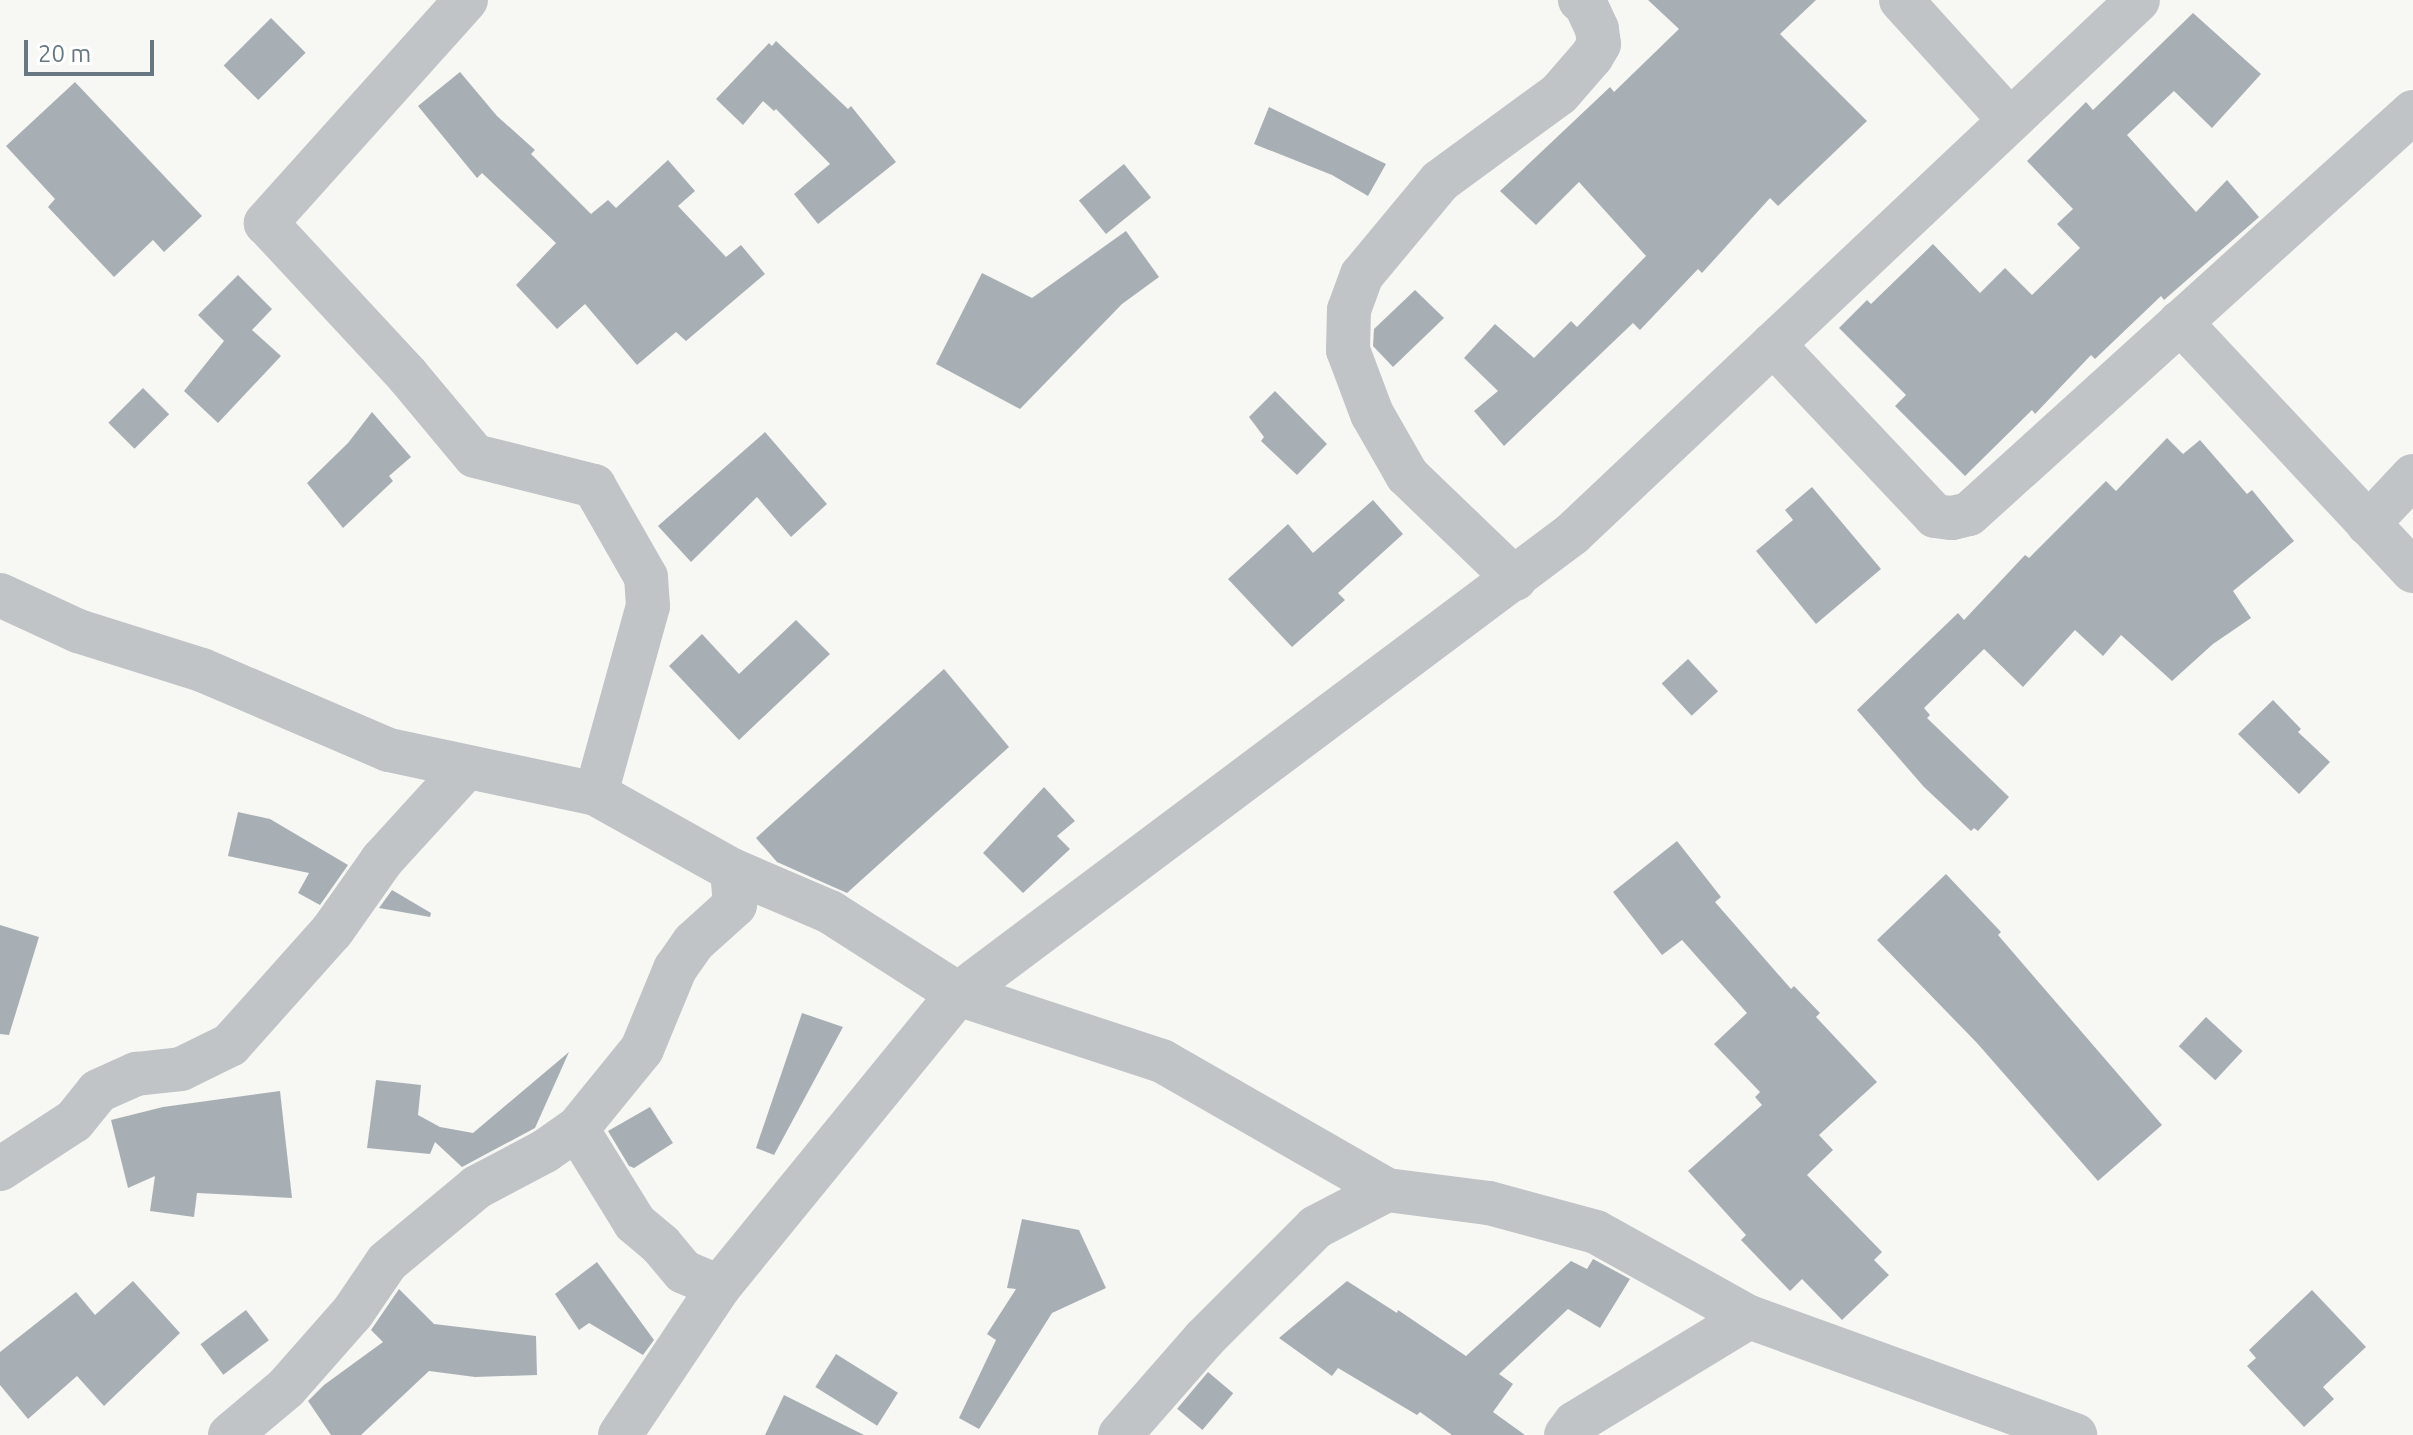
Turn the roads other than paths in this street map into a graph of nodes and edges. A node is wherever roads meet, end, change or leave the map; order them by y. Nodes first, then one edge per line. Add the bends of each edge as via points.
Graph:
1 (466, 0) edge
2 (1580, 0) edge
3 (1901, 0) edge
4 (2138, 0) edge
5 (2413, 112) edge
6 (2010, 120) junction
7 (2180, 322) junction
8 (1773, 344) junction
9 (2413, 476) edge
10 (2368, 524) junction
11 (2413, 571) edge
12 (1515, 579) junction
13 (0, 595) edge
14 (465, 769) junction
15 (596, 794) junction
16 (732, 870) junction
17 (958, 994) junction
18 (577, 1129) junction
19 (0, 1169) edge
20 (1387, 1190) junction
21 (719, 1287) junction
22 (1749, 1317) junction
23 (230, 1435) edge
24 (620, 1435) edge
25 (1120, 1435) edge
26 (1566, 1435) edge
27 (2075, 1435) edge

1 - 15 street via 266,223 475,456 594,486 646,577 648,606
2 - 12 street via 1597,29 1599,44 1592,56 1559,94 1440,181 1362,275 1349,310 1348,350 1372,414 1407,475
3 - 6 street
4 - 6 street
5 - 7 street
6 - 8 street
7 - 8 street via 1969,514 1952,518 1935,516
7 - 10 street
8 - 12 street via 1572,534
9 - 10 street
10 - 11 street
12 - 17 street
13 - 14 street via 78,631 202,670 389,750
14 - 15 street
14 - 19 street via 382,860 332,931 230,1045 181,1069 136,1074 98,1091 74,1121
15 - 16 street
16 - 17 street via 830,912
16 - 18 street via 735,905 681,960 642,1049
17 - 20 street via 1162,1061
17 - 21 street
18 - 21 street via 635,1223 684,1272
18 - 23 street via 477,1187 387,1262 353,1312 286,1388
20 - 22 street via 1489,1203 1596,1232
20 - 25 street via 1316,1227 1204,1339
21 - 24 street
22 - 26 street via 1575,1423
22 - 27 street

